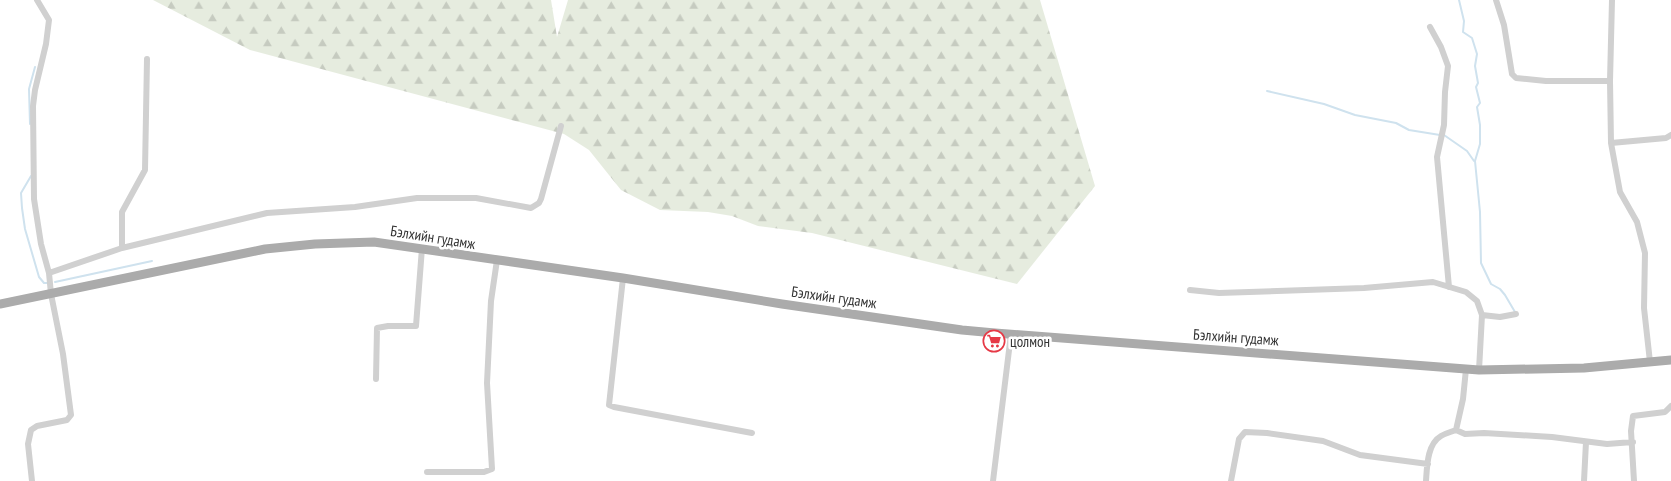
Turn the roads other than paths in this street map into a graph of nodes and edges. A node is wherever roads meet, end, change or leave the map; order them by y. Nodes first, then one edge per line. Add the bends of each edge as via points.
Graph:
1 (37, 0) edge
2 (1496, 0) edge
3 (1612, 0) edge
4 (1430, 27) dead end
5 (147, 59) dead end
6 (1610, 81) junction
7 (561, 126) dead end
8 (1671, 135) edge
9 (1611, 143) junction
10 (122, 248) junction
11 (422, 248) junction
12 (497, 260) junction
13 (49, 274) junction
14 (623, 278) junction
15 (1449, 287) junction
16 (1190, 290) dead end
17 (51, 294) junction
18 (1, 305) edge
19 (1516, 314) dead end
20 (1482, 315) junction
21 (1010, 334) junction
22 (1671, 360) edge
23 (1650, 362) junction
24 (1466, 369) junction
25 (1479, 370) junction
26 (376, 379) dead end
27 (1671, 406) edge
28 (1456, 430) junction
29 (752, 433) dead end
30 (1586, 442) junction
31 (1633, 442) junction
32 (1428, 464) junction
33 (427, 472) dead end
34 (32, 481) edge
35 (993, 481) edge
36 (1231, 481) edge
37 (1426, 481) edge
38 (1584, 481) edge
39 (1634, 481) edge

1 - 13 street via 49,20 33,106 34,199
2 - 6 street via 1504,25 1512,74 1516,78
3 - 6 street
4 - 15 street via 1448,66 1444,125 1437,157
5 - 10 street via 146,170 122,212
6 - 9 street
7 - 10 street via 541,199 539,204 530,208 476,198 417,198 355,207 267,212
8 - 9 street
9 - 23 street via 1620,192 1637,222 1645,253 1644,308
10 - 13 street
11 - 12 main road, Бэлхийн гудамж
11 - 17 main road, Бэлхийн гудамж via 374,242 265,249
11 - 26 street via 416,326 378,328
12 - 14 main road, Бэлхийн гудамж
12 - 33 street via 490,310 487,383 492,469 484,472
13 - 17 street
14 - 21 main road, Бэлхийн гудамж via 782,304
14 - 29 street via 609,405
15 - 16 street via 1433,282 1219,293
15 - 20 street via 1466,292 1477,301
17 - 18 main road, Бэлхийн гудамж
17 - 34 street via 71,415 64,421 30,430 28,444
19 - 20 street via 1500,317
20 - 25 street
21 - 24 main road, Бэлхийн гудамж
21 - 35 street
22 - 23 main road, Бэлхийн гудамж
23 - 25 main road, Бэлхийн гудамж via 1584,368
24 - 25 main road, Бэлхийн гудамж
24 - 28 street
27 - 31 street via 1665,412 1633,416
28 - 30 street via 1465,434 1552,437
28 - 32 street via 1434,442
30 - 31 street
30 - 38 street
31 - 39 street
32 - 36 street via 1360,455 1323,441 1245,432 1239,439
32 - 37 street

